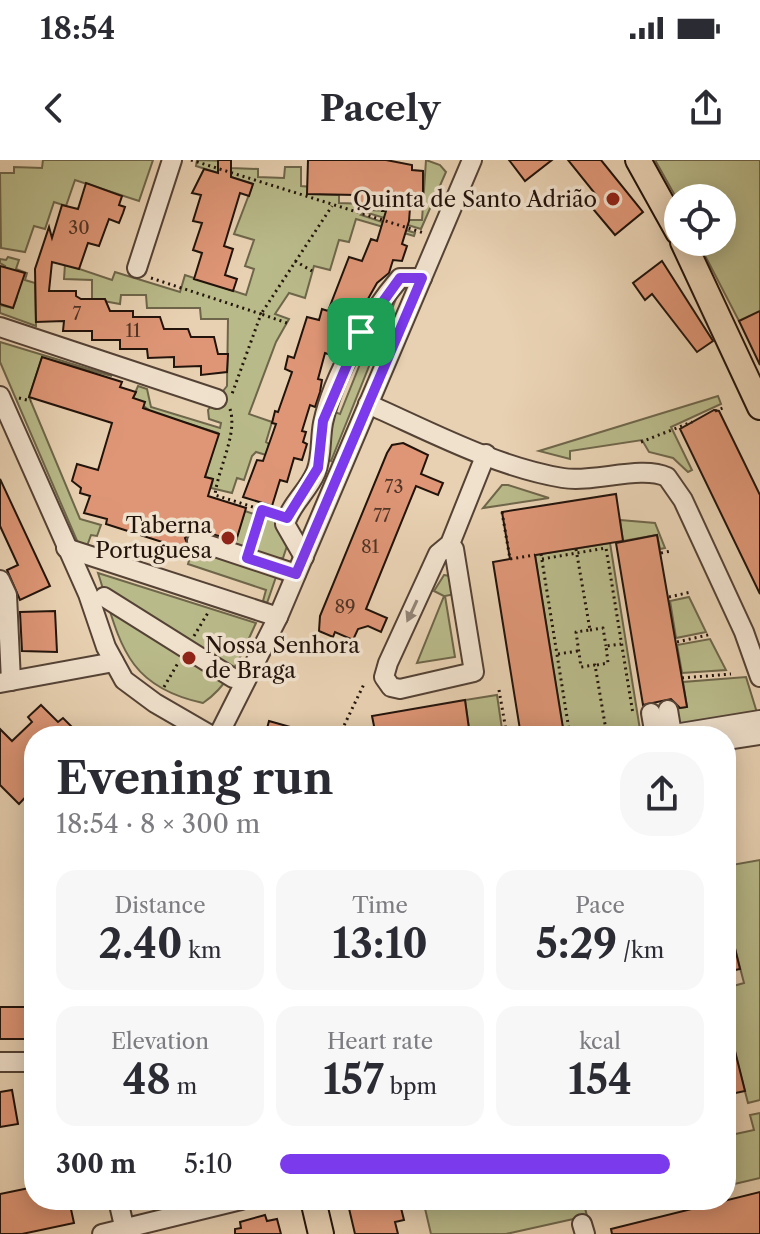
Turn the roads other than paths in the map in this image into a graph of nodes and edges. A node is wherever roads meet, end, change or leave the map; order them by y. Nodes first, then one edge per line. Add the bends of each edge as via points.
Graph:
1 (172, 160) edge
2 (638, 160) edge
3 (469, 161) edge
4 (664, 207) edge
5 (690, 256) edge
6 (143, 273) road end
7 (422, 278) junction
8 (0, 327) edge
9 (0, 396) edge
10 (217, 399) dead end
11 (368, 404) junction
12 (760, 407) edge
13 (486, 454) junction
14 (318, 468) junction
15 (336, 478) junction
16 (197, 541) dead end
17 (450, 544) junction
18 (66, 548) junction
19 (304, 557) junction
20 (296, 574) junction
21 (0, 580) edge
22 (104, 597) dead end
23 (278, 617) junction
24 (744, 632) junction
25 (760, 650) edge
26 (114, 662) junction
27 (760, 677) edge
28 (233, 678) dead end
29 (5, 682) edge
30 (651, 715) road end
31 (760, 720) edge
32 (197, 726) edge
33 (220, 726) edge
34 (658, 726) edge
35 (721, 726) edge
36 (760, 735) edge
37 (736, 739) edge
38 (0, 1062) edge
39 (24, 1062) edge
40 (120, 1210) edge
41 (196, 1210) edge
42 (315, 1210) edge
43 (124, 1226) junction
44 (102, 1234) edge
45 (321, 1234) edge

1 - 6 street
2 - 4 main road
3 - 7 street
5 - 12 main road
7 - 11 street
7 - 14 street via 400,278 361,332 323,421
8 - 10 street
9 - 18 street
11 - 13 street
11 - 15 street
13 - 17 street
13 - 24 street via 565,478 651,473 667,477
14 - 15 street
14 - 19 street via 285,524
15 - 19 street
16 - 20 street
17 -> 17 street via 438,554 388,663 384,677 391,687 474,672
18 - 23 street
18 - 26 street
19 - 20 street
20 - 23 street
21 - 29 street via 7,595
22 - 28 street
23 - 33 street
24 - 25 street
24 - 27 street
26 - 29 street
26 - 32 street via 124,680 144,696
30 - 34 street
31 - 35 street
36 - 37 street
38 - 39 street
40 - 43 street
41 - 43 street
42 - 45 main road
43 - 44 street

